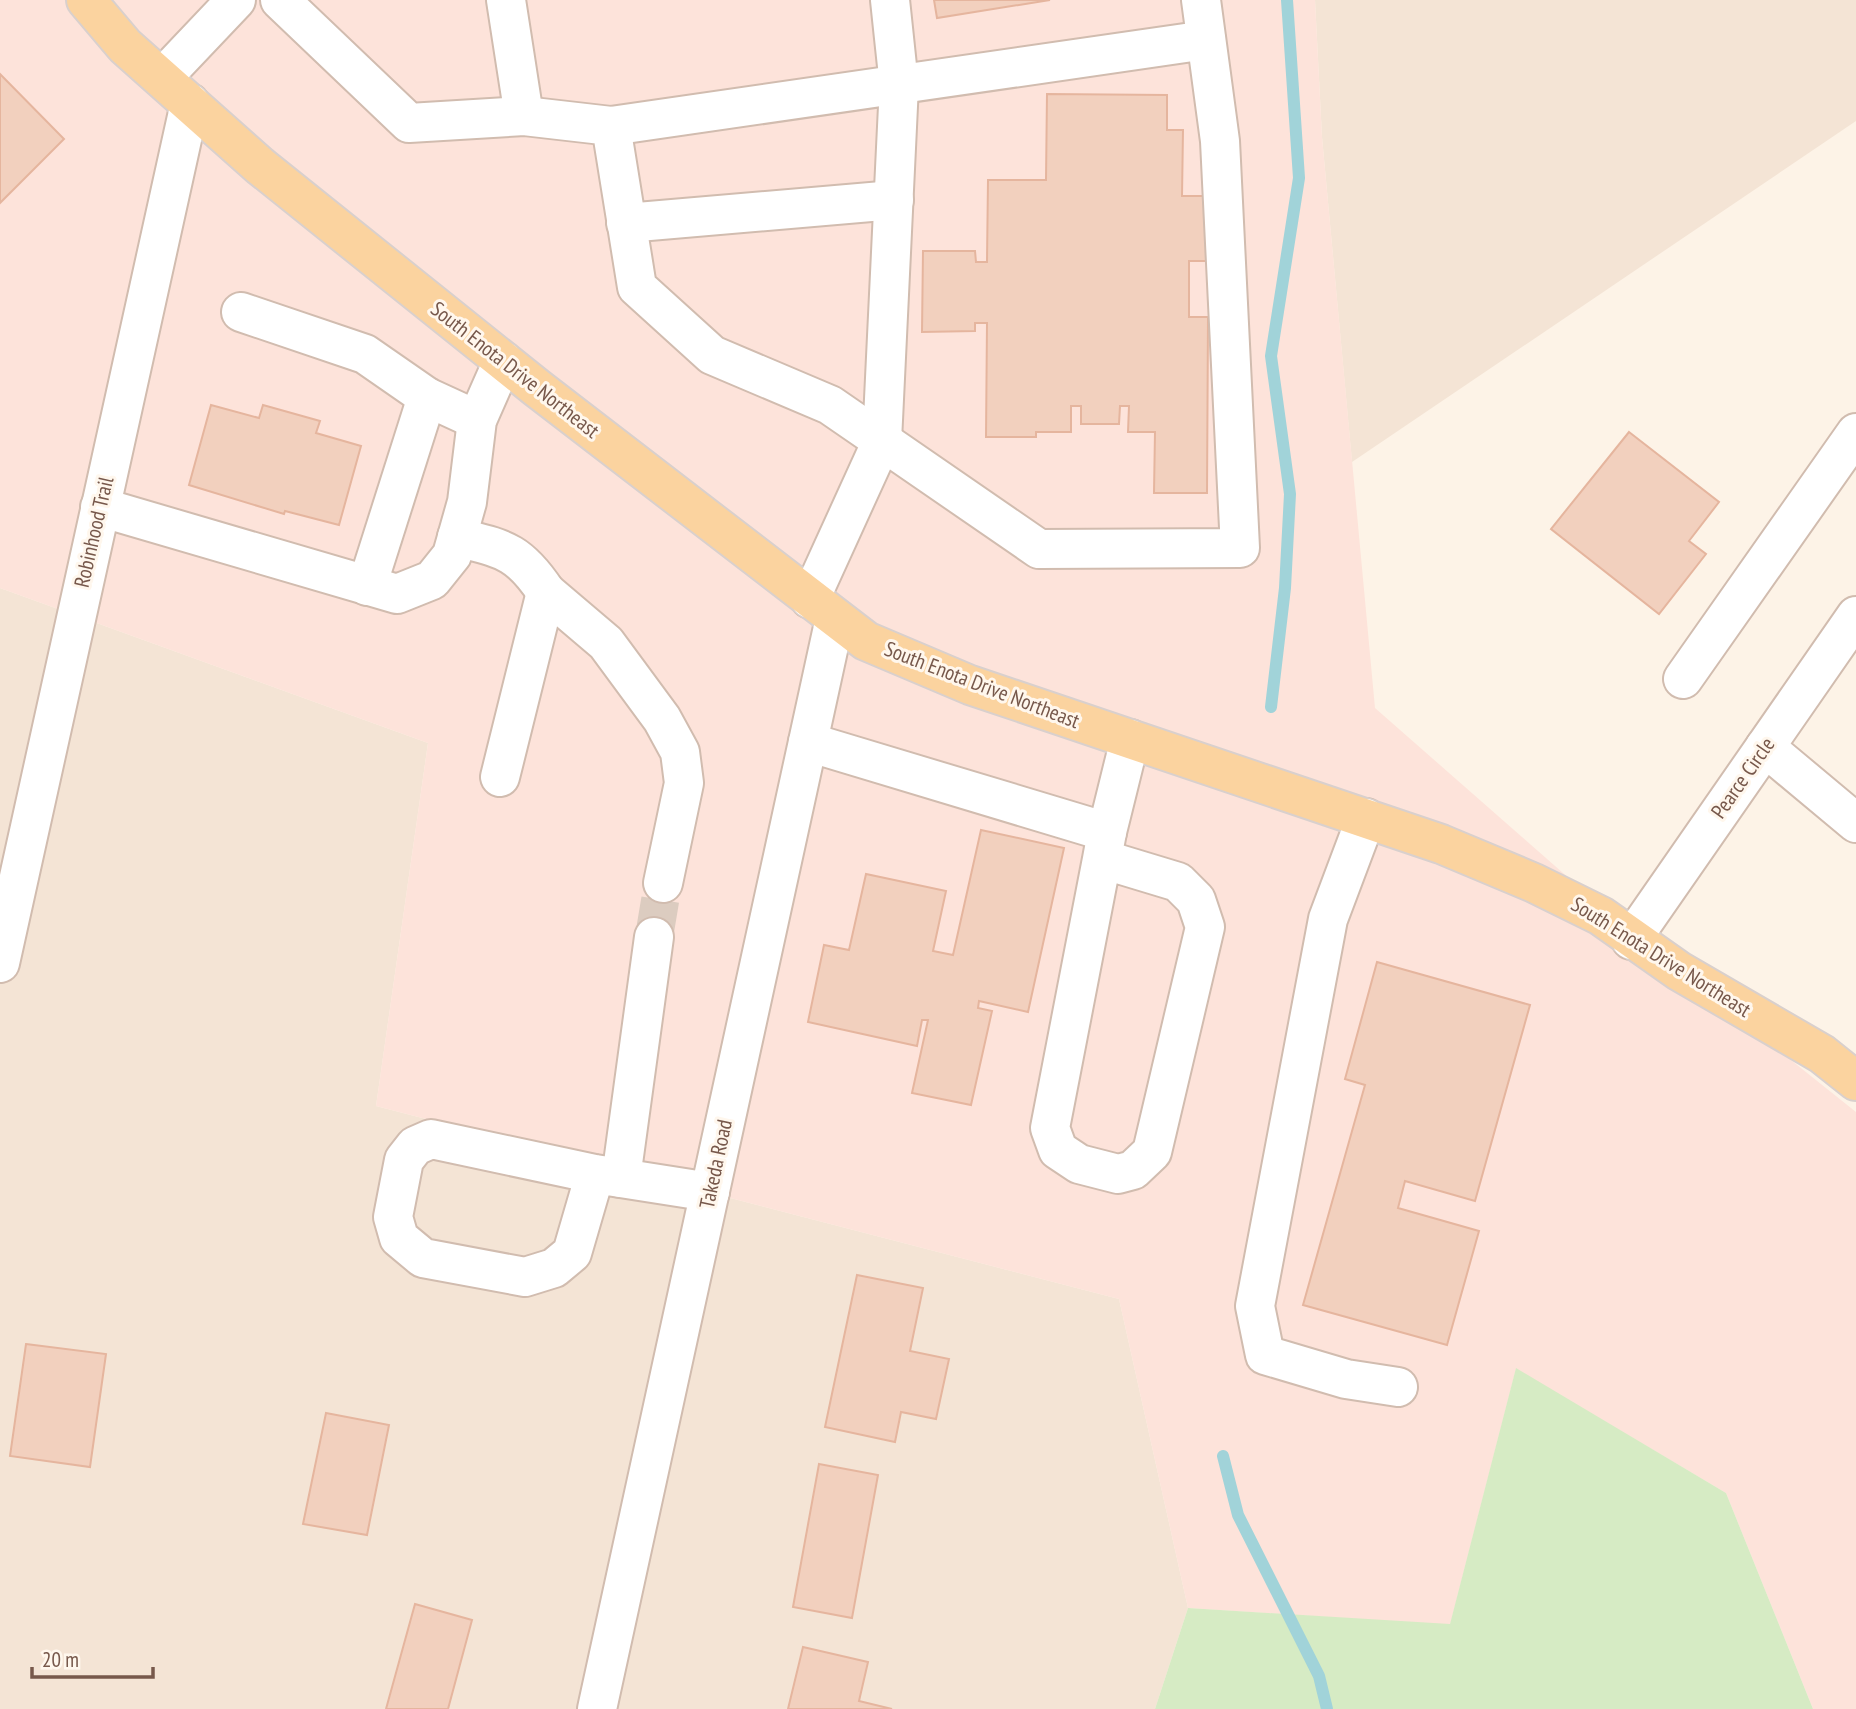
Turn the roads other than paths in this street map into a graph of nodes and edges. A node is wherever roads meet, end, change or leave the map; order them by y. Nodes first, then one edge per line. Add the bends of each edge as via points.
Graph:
1 (86, 0) edge
2 (236, 0) edge
3 (280, 0) edge
4 (506, 0) edge
5 (890, 0) edge
6 (1201, 0) edge
7 (1206, 40) junction
8 (899, 85) junction
9 (176, 90) junction
10 (524, 116) junction
11 (611, 127) junction
12 (894, 200) junction
13 (626, 223) junction
14 (241, 312) dead end
15 (503, 360) junction
16 (428, 397) junction
17 (477, 420) junction
18 (1856, 433) edge
19 (882, 440) junction
20 (100, 507) junction
21 (457, 537) junction
22 (367, 586) junction
23 (546, 592) junction
24 (822, 608) junction
25 (1856, 616) edge
26 (1683, 679) dead end
27 (1129, 739) junction
28 (808, 742) junction
29 (1765, 747) junction
30 (500, 777) dead end
31 (1366, 818) junction
32 (1856, 823) edge
33 (1104, 846) junction
34 (663, 883) tunnel mouth
35 (4, 923) edge
36 (654, 937) tunnel mouth
37 (1631, 940) junction
38 (0, 962) edge
39 (1856, 1082) edge
40 (608, 1176) junction
41 (710, 1192) junction
42 (1398, 1387) dead end
43 (597, 1709) edge

1 - 9 main road, South Enota Drive Northeast via 125,46
2 - 9 street
3 - 10 street via 410,123
4 - 10 street
5 - 8 street
6 - 7 street
7 - 8 street
7 - 19 street via 1220,141 1240,548 1039,549
8 - 11 street
8 - 12 street
9 - 15 main road, South Enota Drive Northeast via 260,166
9 - 20 street, Robinhood Trail
10 - 11 street
11 - 13 street
12 - 13 street
12 - 19 street
13 - 19 street via 637,288 712,355 830,405
14 - 16 street via 365,354
15 - 17 street
15 - 24 main road, South Enota Drive Northeast
16 - 17 street
16 - 22 street
17 - 21 street via 467,502
18 - 26 street
19 - 24 street, Takeda Road
20 - 22 street
20 - 35 street, Robinhood Trail
21 - 22 street via 452,555 432,580 397,594
21 - 23 street via 503,549 528,566
23 - 30 street
23 - 34 street via 606,643 681,752 684,783
24 - 27 main road, South Enota Drive Northeast via 866,641 970,685
24 - 28 street, Takeda Road
25 - 29 street, Pearce Circle
27 - 31 main road, South Enota Drive Northeast
27 - 33 street
28 - 33 street
28 - 41 street, Takeda Road
29 - 32 street
29 - 37 street, Pearce Circle
31 - 37 main road, South Enota Drive Northeast via 1534,883 1601,916
31 - 42 street via 1328,919 1255,1306 1265,1355 1346,1379
33 - 33 street via 1049,1128 1058,1150 1079,1164 1118,1174 1133,1170 1152,1152 1205,927 1196,900 1178,882
35 - 38 street, Robinhood Trail
36 - 40 street
37 - 39 main road, South Enota Drive Northeast via 1822,1054
40 - 40 street via 431,1139 415,1146 404,1160 393,1217 399,1238 423,1258 525,1277 554,1268 572,1253
40 - 41 street
41 - 43 street, Takeda Road

